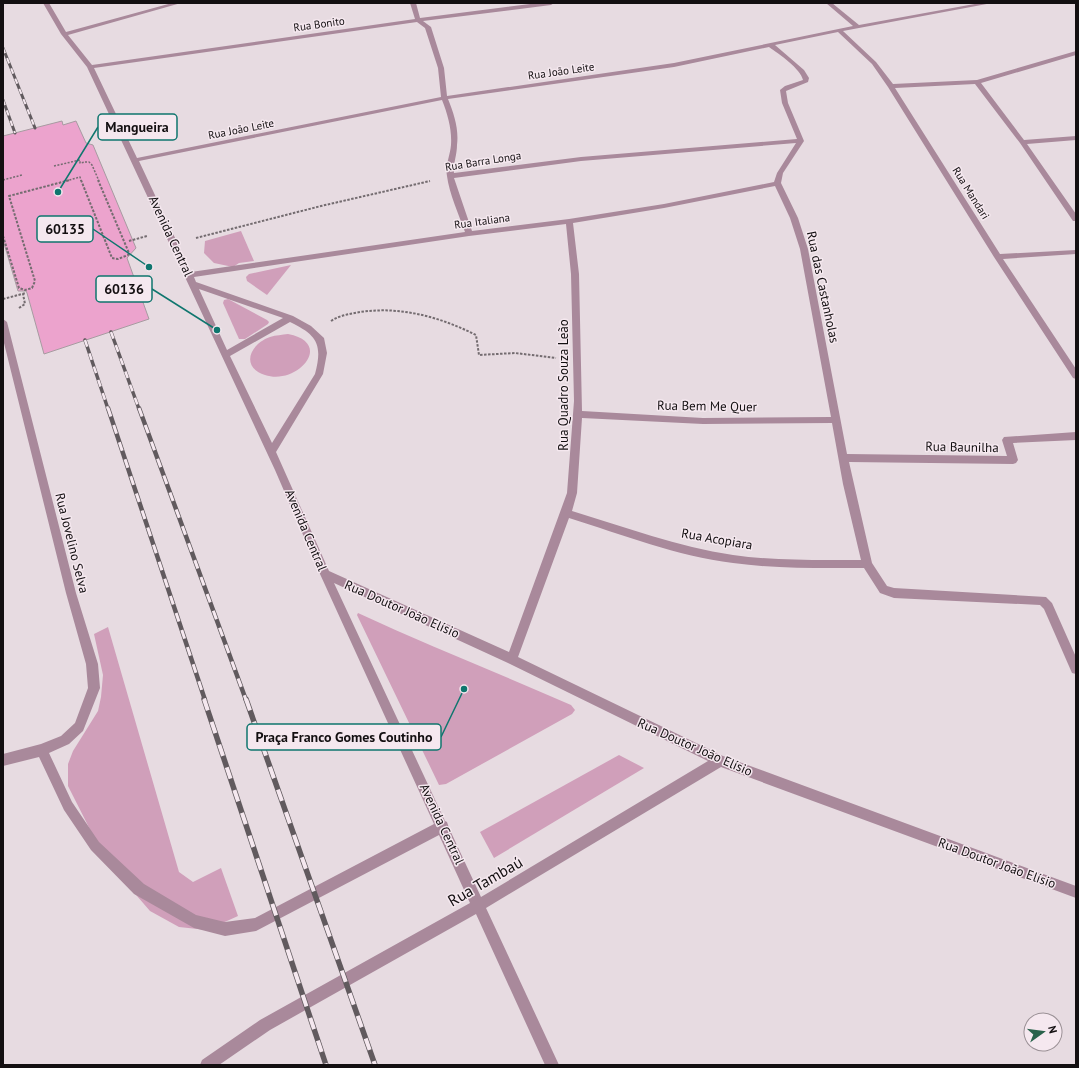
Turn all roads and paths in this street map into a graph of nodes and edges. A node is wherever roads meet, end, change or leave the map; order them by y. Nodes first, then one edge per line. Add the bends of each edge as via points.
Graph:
1 (46, 3) edge
2 (178, 3) edge
3 (413, 3) edge
4 (552, 3) edge
5 (829, 3) edge
6 (989, 3) edge
7 (973, 4) edge
8 (418, 20) junction
9 (857, 26) junction
10 (839, 30) junction
11 (64, 34) junction
12 (770, 44) junction
13 (1076, 53) edge
14 (90, 67) junction
15 (977, 82) junction
16 (891, 86) junction
17 (444, 98) junction
18 (1076, 138) edge
19 (801, 141) junction
20 (1022, 142) junction
21 (135, 160) junction
22 (54, 166) dead end
23 (22, 175) dead end
24 (450, 176) junction
25 (3, 180) edge
26 (777, 183) junction
27 (1076, 219) edge
28 (569, 221) junction
29 (469, 234) junction
30 (3, 236) edge
31 (133, 240) dead end
32 (129, 241) dead end
33 (175, 244) junction
34 (1076, 252) edge
35 (998, 257) junction
36 (192, 280) junction
37 (26, 293) dead end
38 (3, 300) edge
39 (290, 318) junction
40 (3, 322) edge
41 (314, 333) junction
42 (226, 354) junction
43 (577, 361) junction
44 (1076, 376) edge
45 (578, 414) junction
46 (836, 420) junction
47 (1076, 436) edge
48 (272, 451) junction
49 (843, 458) junction
50 (566, 513) junction
51 (867, 564) junction
52 (325, 574) junction
53 (512, 659) junction
54 (1076, 669) edge
55 (42, 750) junction
56 (3, 760) edge
57 (720, 761) junction
58 (443, 826) junction
59 (1076, 892) edge
60 (479, 905) junction
61 (207, 1065) edge
62 (552, 1065) edge

1 - 11 street, Avenida Central
2 - 11 street
3 - 8 street
4 - 8 street, Rua Bonito
5 - 9 street
6 - 7 street, Rua João Leite
7 - 9 street, Rua João Leite
8 - 14 street, Rua Bonito
8 - 17 street via 428,28 432,38 441,68
9 - 10 street, Rua João Leite
10 - 12 street, Rua João Leite
10 - 16 street, Rua Mandari via 874,63
11 - 14 street, Avenida Central
12 - 17 street, Rua João Leite via 674,65
12 - 19 street via 802,70 806,78 806,81 783,90 785,102 799,129
13 - 15 street
14 - 21 street, Avenida Central
15 - 16 street
15 - 20 street
16 - 35 street, Rua Mandari
17 - 21 street, Rua João Leite
17 - 24 street via 451,114 454,133
18 - 20 street
19 - 24 street, Rua Barra Longa via 684,149
19 - 26 street via 780,173
20 - 27 street
21 - 33 street, Avenida Central
22 - 30 path, bridge via 80,160 80,163 92,164 129,253 128,256 112,258 80,177 9,196 35,281 32,288 19,288
23 - 25 path
24 - 29 street
24 - 33 path, Rua Barra Longa
26 - 28 street, Rua Italiana via 664,206
26 - 46 street, Rua das Castanholas via 794,218 804,249
28 - 29 street, Rua Italiana
28 - 43 street, Rua Quadro Souza Leão via 575,274
29 - 36 street, Rua Italiana
31 - 32 path
33 - 36 street, Avenida Central
34 - 35 street
35 - 44 street, Rua Mandari
36 - 39 street
36 - 42 street, Avenida Central
37 - 38 path
39 - 41 street
39 - 42 street
40 - 55 street, Rua Jovelino Selva via 69,585 92,664 94,688 79,727 65,740
41 - 43 path via 338,316 388,310 422,314 460,326 476,335 479,355 515,353
41 - 48 street via 321,339 324,347 324,360 319,374
42 - 48 street, Avenida Central
43 - 45 street, Rua Quadro Souza Leão
45 - 46 street, Rua Bem Me Quer via 703,421
45 - 50 street, Rua Quadro Souza Leão via 572,493
46 - 49 street, Rua das Castanholas
47 - 49 street, Rua Baunilha via 1007,440 1013,460
48 - 52 street, Avenida Central
49 - 51 street, Rua das Castanholas
50 - 51 street, Rua Acopiara via 680,548 733,559 796,564
50 - 53 street, Rua Quadro Souza Leão
51 - 54 street, Rua das Castanholas via 884,590 894,593 1042,600 1048,606
52 - 53 street, Rua Doutor João Elísio
52 - 58 street, Avenida Central
53 - 57 street, Rua Doutor João Elísio
55 - 56 street, Rua Jovelino Selva
55 - 58 street via 68,806 95,846 106,857 139,888 166,906 194,921 225,930 256,924
57 - 59 street, Rua Doutor João Elísio
57 - 60 street, Rua Tambaú
58 - 60 street, Avenida Central
60 - 61 street, Rua Tambaú via 265,1025
60 - 62 street, Avenida Central

